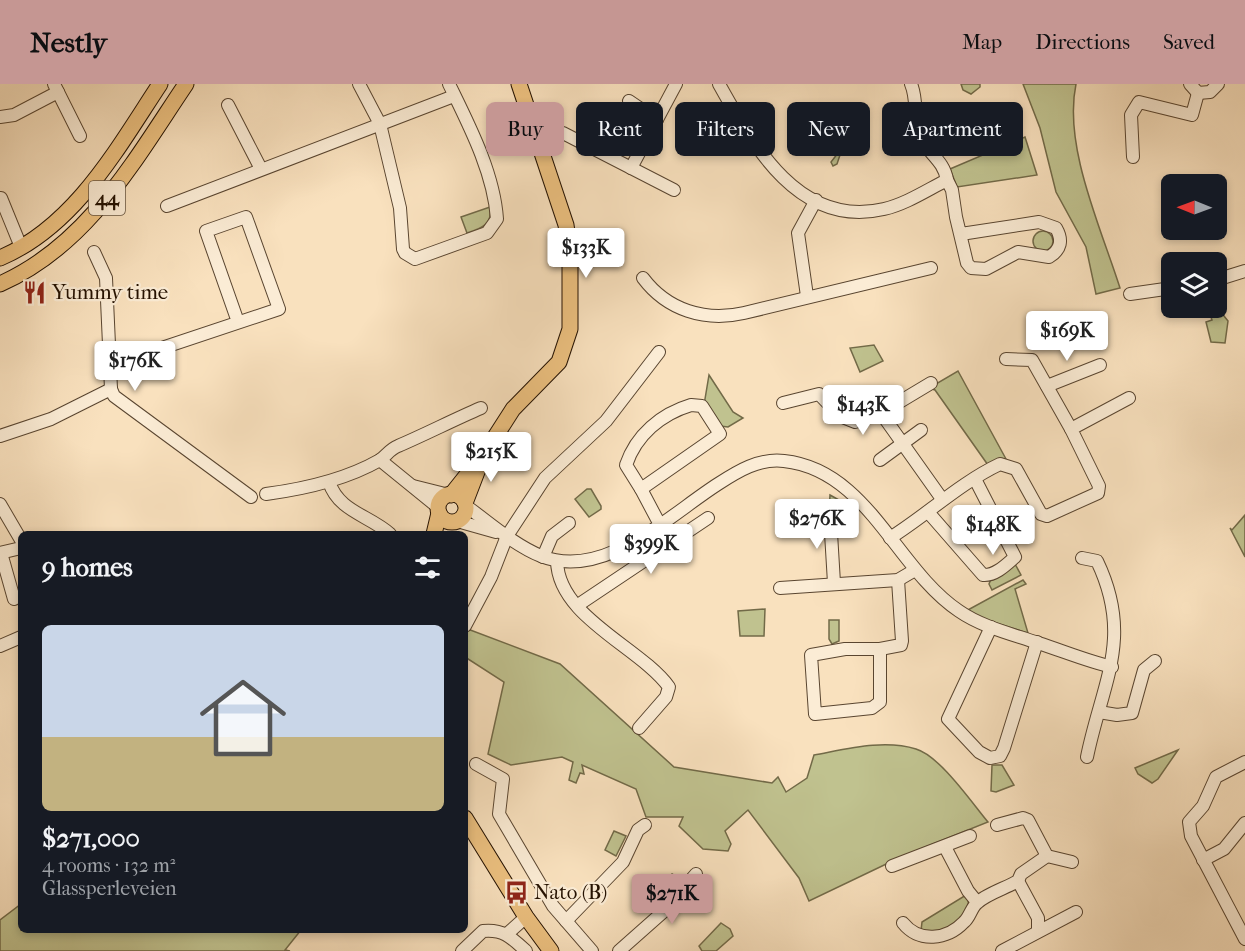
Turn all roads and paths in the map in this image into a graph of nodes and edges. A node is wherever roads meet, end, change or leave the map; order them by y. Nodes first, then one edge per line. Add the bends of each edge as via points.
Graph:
1 (186, 84) edge
2 (359, 84) edge
3 (519, 84) edge
4 (675, 84) edge
5 (719, 84) edge
6 (911, 84) edge
7 (1218, 84) edge
8 (155, 86) edge
9 (56, 88) edge
10 (1194, 89) edge
11 (451, 90) edge
12 (525, 102) edge
13 (228, 105) dead end
14 (663, 108) edge
15 (0, 117) edge
16 (380, 124) junction
17 (564, 134) edge
18 (80, 136) dead end
19 (543, 156) edge
20 (638, 156) edge
21 (1133, 157) dead end
22 (631, 168) junction
23 (261, 169) junction
24 (947, 180) junction
25 (674, 190) dead end
26 (1, 198) edge
27 (816, 200) junction
28 (167, 206) dead end
29 (961, 234) junction
30 (21, 247) junction
31 (94, 252) dead end
32 (0, 258) edge
33 (931, 268) dead end
34 (1245, 271) edge
35 (1227, 277) edge
36 (643, 278) dead end
37 (0, 284) edge
38 (1161, 290) edge
39 (1130, 294) dead end
40 (807, 296) junction
41 (238, 322) junction
42 (659, 352) dead end
43 (1006, 358) dead end
44 (111, 365) junction
45 (1100, 365) dead end
46 (931, 383) dead end
47 (1047, 386) junction
48 (111, 389) junction
49 (1130, 398) dead end
50 (783, 403) dead end
51 (481, 408) dead end
52 (881, 413) junction
53 (1071, 429) junction
54 (921, 430) dead end
55 (0, 436) edge
56 (901, 445) junction
57 (486, 450) junction
58 (380, 460) junction
59 (880, 460) dead end
60 (975, 479) junction
61 (328, 482) junction
62 (409, 485) junction
63 (641, 489) junction
64 (266, 494) dead end
65 (450, 495) junction
66 (251, 497) dead end
67 (942, 499) junction
68 (0, 504) edge
69 (466, 505) junction
70 (439, 511) junction
71 (827, 512) dead end
72 (928, 512) junction
73 (708, 518) dead end
74 (569, 523) dead end
75 (660, 523) junction
76 (453, 526) edge
77 (385, 531) edge
78 (435, 531) edge
79 (18, 535) edge
80 (507, 536) junction
81 (890, 537) junction
82 (18, 549) edge
83 (1, 553) edge
84 (543, 557) junction
85 (1082, 558) dead end
86 (557, 561) junction
87 (915, 570) junction
88 (898, 580) junction
89 (834, 583) junction
90 (780, 588) dead end
91 (14, 599) dead end
92 (578, 606) junction
93 (468, 620) edge
94 (991, 627) junction
95 (18, 638) edge
96 (1037, 642) junction
97 (0, 646) edge
98 (880, 649) junction
99 (1155, 661) dead end
100 (1112, 668) junction
101 (1099, 712) junction
102 (639, 728) dead end
103 (1087, 757) dead end
104 (1245, 762) edge
105 (476, 764) dead end
106 (468, 823) edge
107 (1245, 823) edge
108 (645, 825) dead end
109 (998, 825) dead end
110 (970, 836) dead end
111 (945, 847) junction
112 (1047, 856) junction
113 (1203, 860) junction
114 (1071, 862) dead end
115 (892, 866) dead end
116 (696, 874) dead end
117 (1018, 881) junction
118 (977, 902) junction
119 (1076, 912) dead end
120 (526, 917) junction
121 (566, 921) junction
122 (903, 923) dead end
123 (1038, 930) junction
124 (507, 934) junction
125 (1245, 939) edge
126 (462, 951) edge
127 (526, 951) edge
128 (551, 951) edge
129 (592, 951) edge
130 (619, 951) edge
131 (1002, 951) edge

1 - 37 main road, 44 via 116,188 87,222 50,255
2 - 16 street
3 - 12 main road
4 - 14 street
5 - 27 street via 771,168
6 - 24 street via 919,132 940,161
7 - 10 street via 1210,92
8 - 30 main road, 44 via 82,195 50,227
9 - 15 street via 14,115
9 - 18 street
10 - 21 street via 1192,115 1139,102 1131,115
11 - 16 street
11 - 16 street via 488,179 497,219 487,233 420,259 403,249 400,208
13 - 23 street
16 - 23 street
17 - 22 street
19 - 57 main road via 569,241 570,329 559,362 513,409
20 - 22 street
22 - 25 street
23 - 28 street
24 - 27 street via 885,209 854,211
24 - 29 street
26 - 30 street
27 - 40 street via 798,233
29 - 29 street via 967,263 978,269 992,267 1018,252 1049,257 1061,240 1056,228 1039,222
30 - 32 main road, 44
31 - 44 street via 106,278
33 - 40 street
34 - 35 street
36 - 40 street via 657,294 681,309 716,317
38 - 39 street
41 - 41 street via 279,309 246,217 206,231
41 - 44 street
42 - 80 street via 606,422 545,478
43 - 47 street via 1032,360
44 - 48 street
45 - 47 street
46 - 52 street
47 - 53 street
48 - 55 street via 51,419
48 - 66 street via 114,396
49 - 53 street
50 - 52 street via 819,394 849,421 863,421
51 - 58 street via 397,446
52 - 56 street
53 - 60 street via 1099,486 1095,495 1047,516 1041,514 1013,466 1000,464
54 - 56 street
56 - 59 street
56 - 67 street
57 - 65 main road
57 - 69 main road
58 - 61 street
58 - 62 street
60 - 67 street
60 - 72 street via 1015,557 1000,570 983,575
61 - 64 street
61 - 77 street via 354,513
62 - 65 street
62 - 70 street
63 - 63 street via 626,465 638,442 664,416 691,405 702,406 720,434
63 - 75 street
65 - 69 main road via 457,495
65 - 70 main road via 444,498
67 - 72 street
68 - 79 street
69 - 76 main road via 462,518
69 - 80 street
70 - 76 main road
70 - 78 main road
71 - 89 street
72 - 81 street
73 - 92 street
74 - 84 street via 552,536
75 - 81 street via 735,473 753,464 781,460 808,466 835,481
75 - 86 street via 609,555 578,563
76 - 80 street
80 - 84 street
80 - 93 street
81 - 87 street
82 - 83 street
83 - 91 street
84 - 86 street
85 - 100 street via 1097,561 1109,588 1115,636
86 - 92 street via 561,584
87 - 88 street
87 - 94 street via 960,613
88 - 89 street
88 - 98 street via 901,645
89 - 90 street
92 - 102 street via 669,687 666,697
94 - 96 street
94 - 96 street via 948,719 979,753 990,758 999,756 1004,748
95 - 97 street
96 - 100 street
98 - 98 street via 845,649 811,655 815,714 878,706 882,697
99 - 101 street via 1144,669 1132,713
100 - 101 street
101 - 103 street
104 - 113 street via 1216,777 1203,806 1190,818 1191,836
105 - 121 street via 503,779 499,814 553,906
106 - 120 main road
107 - 113 street via 1224,849
108 - 121 street via 638,830 623,862
109 - 112 street via 1015,819 1028,820
110 - 111 street
111 - 115 street
111 - 118 street
112 - 114 street
112 - 117 street via 1021,874
113 - 125 street
116 - 130 street via 663,912
117 - 118 street
117 - 123 street via 1038,918
118 - 122 street via 962,925 935,938 915,934
119 - 123 street
120 - 124 street
120 - 128 main road
121 - 129 street
123 - 131 street
124 - 126 street via 483,931
124 - 127 street

